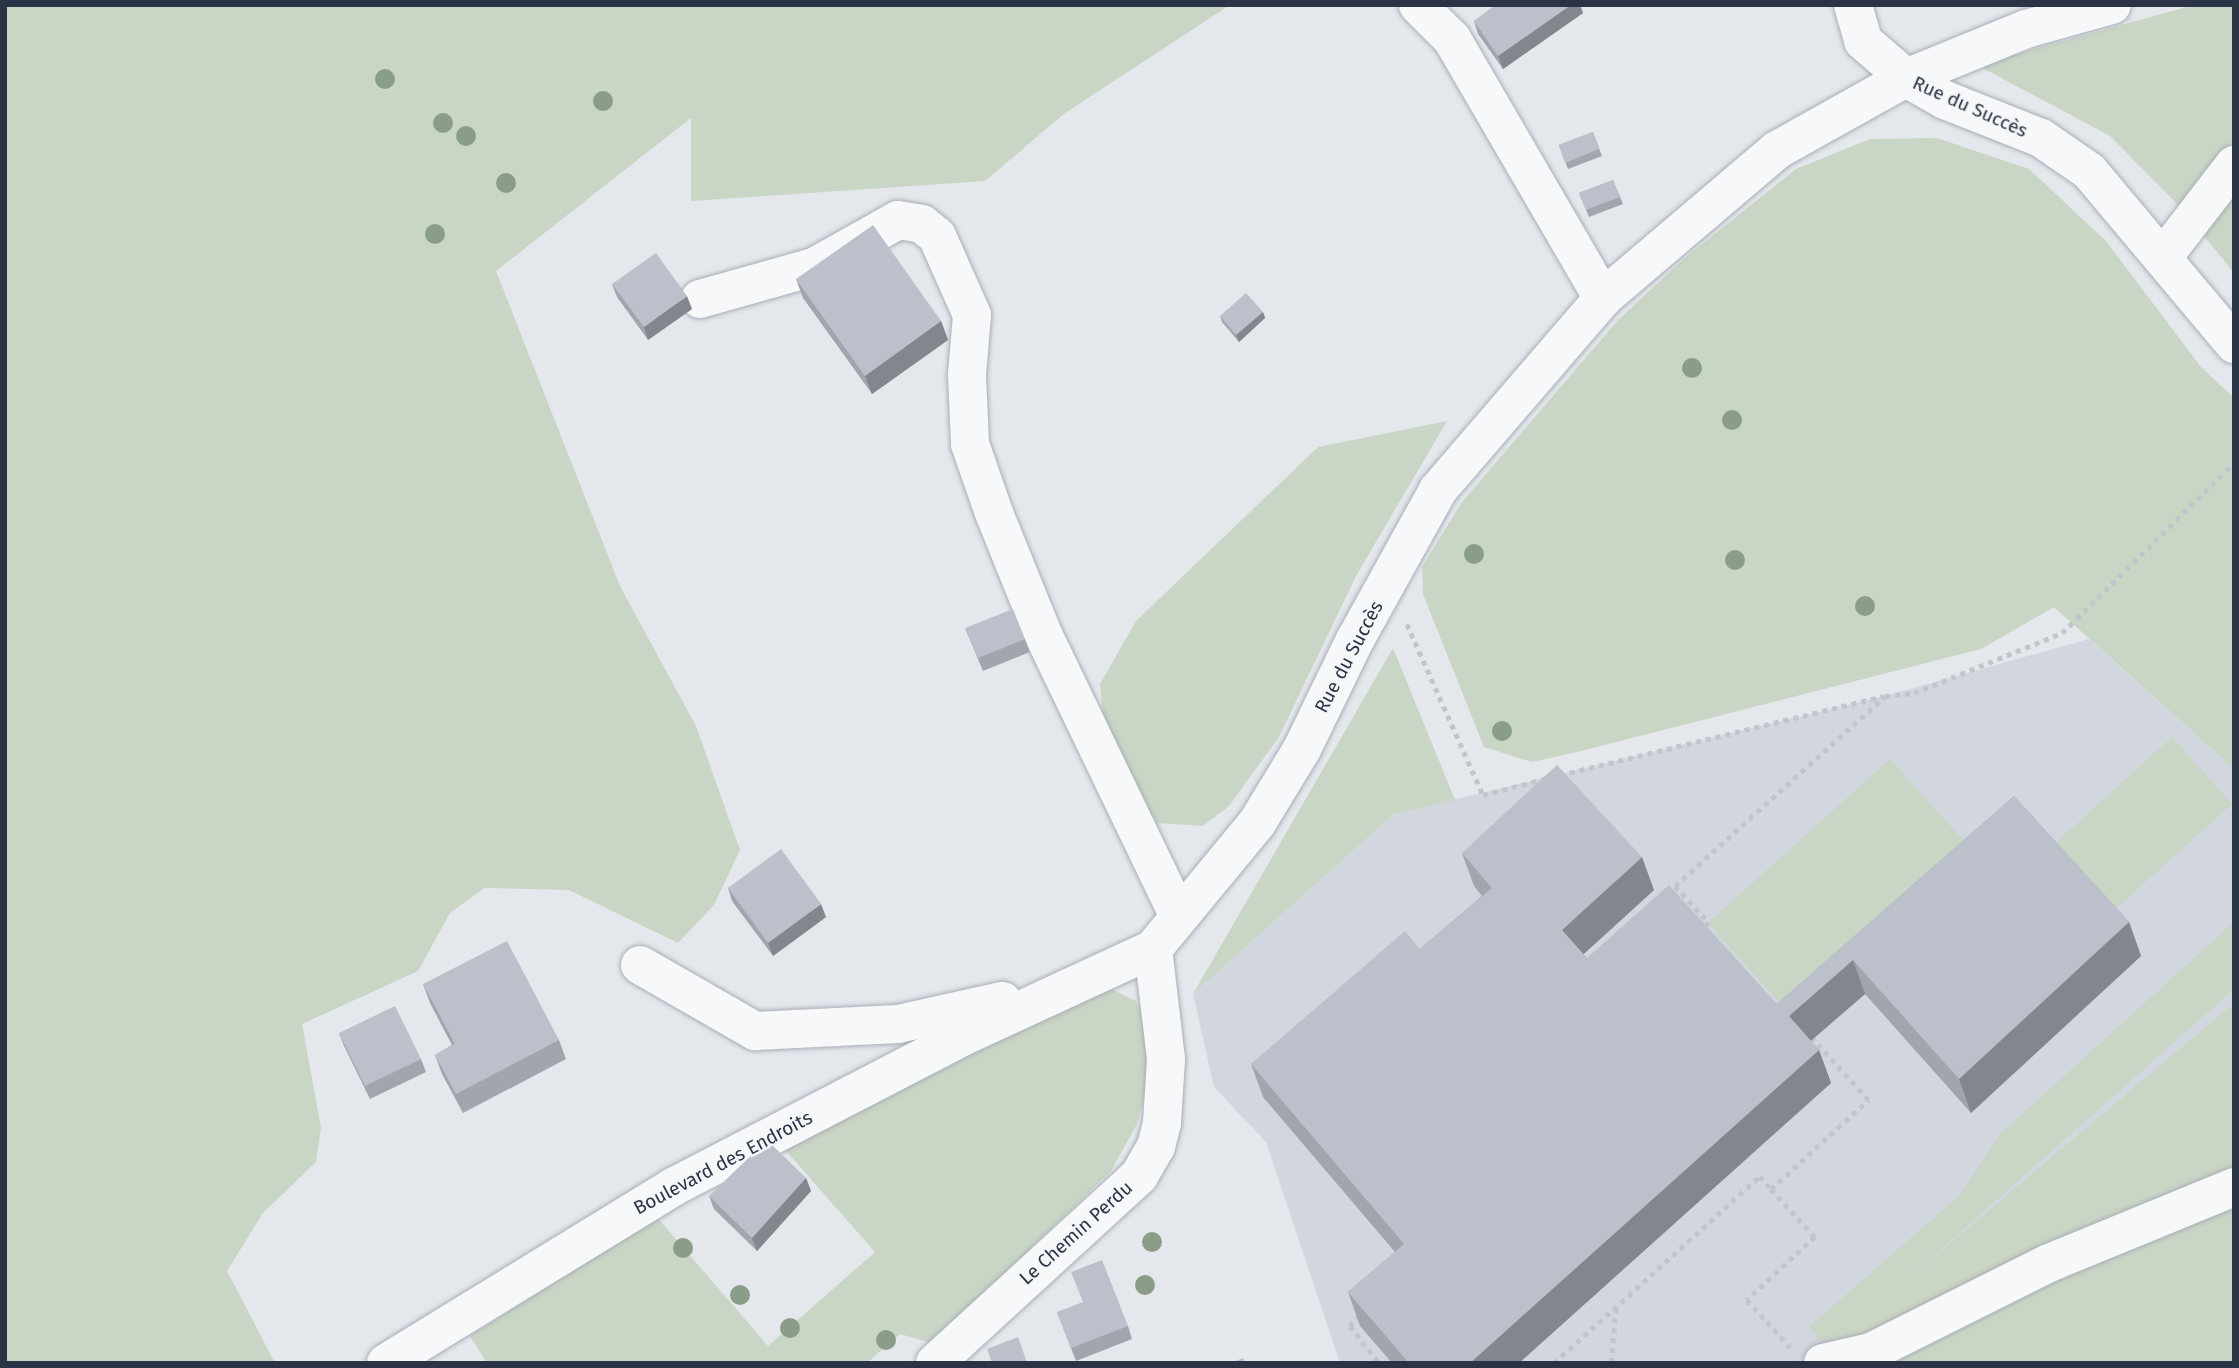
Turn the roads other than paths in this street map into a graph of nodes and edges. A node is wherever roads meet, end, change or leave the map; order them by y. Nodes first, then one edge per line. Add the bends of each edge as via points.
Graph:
1 (1418, 5) edge
2 (1853, 5) edge
3 (2112, 5) edge
4 (1906, 78) junction
5 (2234, 165) edge
6 (2165, 256) junction
7 (1603, 298) junction
8 (700, 299) dead end
9 (2234, 344) edge
10 (1178, 915) junction
11 (1153, 949) junction
12 (640, 965) dead end
13 (1072, 986) junction
14 (2234, 1187) edge
15 (1810, 1358) edge
16 (386, 1363) edge
17 (935, 1363) edge

1 - 7 street via 1452,39
2 - 4 street via 1863,41
3 - 4 street via 2026,29
4 - 6 street, Rue du Succès via 1945,100 2041,138 2089,171
4 - 7 street, Rue du Succès via 1777,150
5 - 6 street
6 - 9 street, Rue du Succès
7 - 10 street, Rue du Succès via 1438,490 1302,748 1257,822
8 - 10 street via 814,267 898,220 922,223 937,236 972,315 967,375 970,443 994,513 1042,632
10 - 11 street, Rue du Succès
11 - 13 street, Rue du Succès
11 - 17 street, Le Chemin Perdu via 1166,1059 1156,1147 1139,1176
12 - 13 street via 755,1031 898,1024
13 - 16 street, Boulevard des Endroits via 960,1038 673,1187
14 - 15 street via 2049,1263 1871,1352

